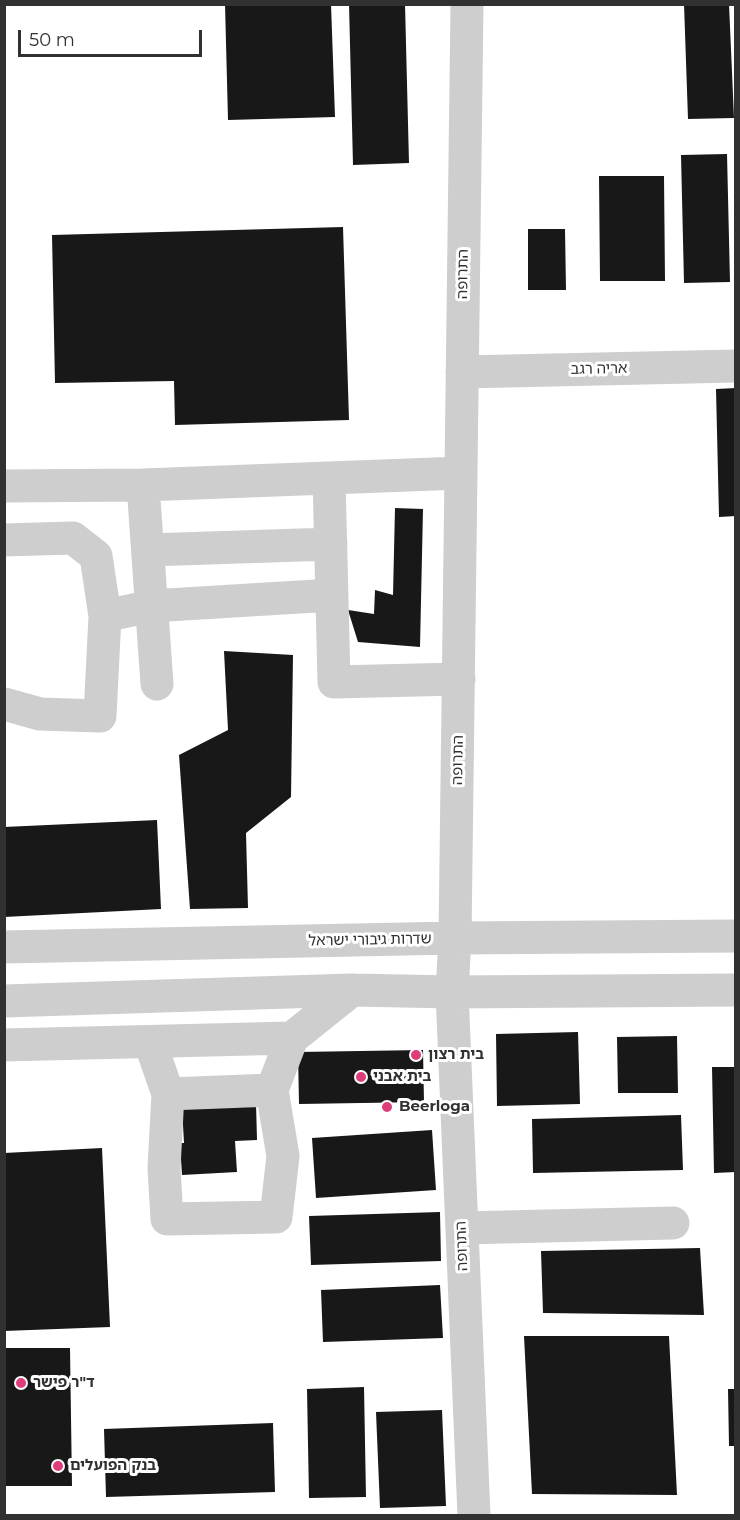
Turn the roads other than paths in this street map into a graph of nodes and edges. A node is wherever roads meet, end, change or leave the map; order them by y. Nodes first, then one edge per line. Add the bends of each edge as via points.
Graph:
1 (467, 4) edge
2 (735, 366) edge
3 (462, 372) junction
4 (461, 473) junction
5 (329, 478) junction
6 (143, 485) junction
7 (4, 486) edge
8 (4, 540) edge
9 (331, 544) junction
10 (148, 550) junction
11 (332, 595) junction
12 (152, 606) junction
13 (105, 616) junction
14 (459, 679) junction
15 (157, 684) dead end
16 (4, 704) edge
17 (735, 936) edge
18 (455, 938) junction
19 (4, 947) edge
20 (352, 990) junction
21 (735, 990) edge
22 (452, 992) junction
23 (4, 1001) edge
24 (292, 1038) junction
25 (150, 1042) junction
26 (4, 1045) edge
27 (272, 1090) junction
28 (168, 1094) junction
29 (673, 1223) dead end
30 (462, 1228) junction
31 (474, 1515) edge

1 - 3 street, התרופה
2 - 3 street, אריה רגב
3 - 4 street, התרופה
4 - 5 street
4 - 14 street, התרופה
5 - 6 street
5 - 9 street
6 - 7 street
6 - 10 street
8 - 13 street via 73,538 96,556
9 - 10 street
9 - 11 street
10 - 12 street
11 - 12 street
11 - 14 street via 334,682
12 - 13 street
12 - 15 street
13 - 16 street via 100,716 40,714
14 - 18 street, התרופה
17 - 18 street, שדרות גיבורי ישראל
18 - 19 street, שדרות גיבורי ישראל
18 - 22 street, התרופה
20 - 22 street
20 - 23 street
20 - 24 street
21 - 22 street
22 - 30 street, התרופה
24 - 25 street
24 - 27 street
25 - 26 street
25 - 28 street
27 - 28 street
27 - 28 street via 283,1156 276,1216 167,1219 164,1168
29 - 30 street
30 - 31 street, התרופה

